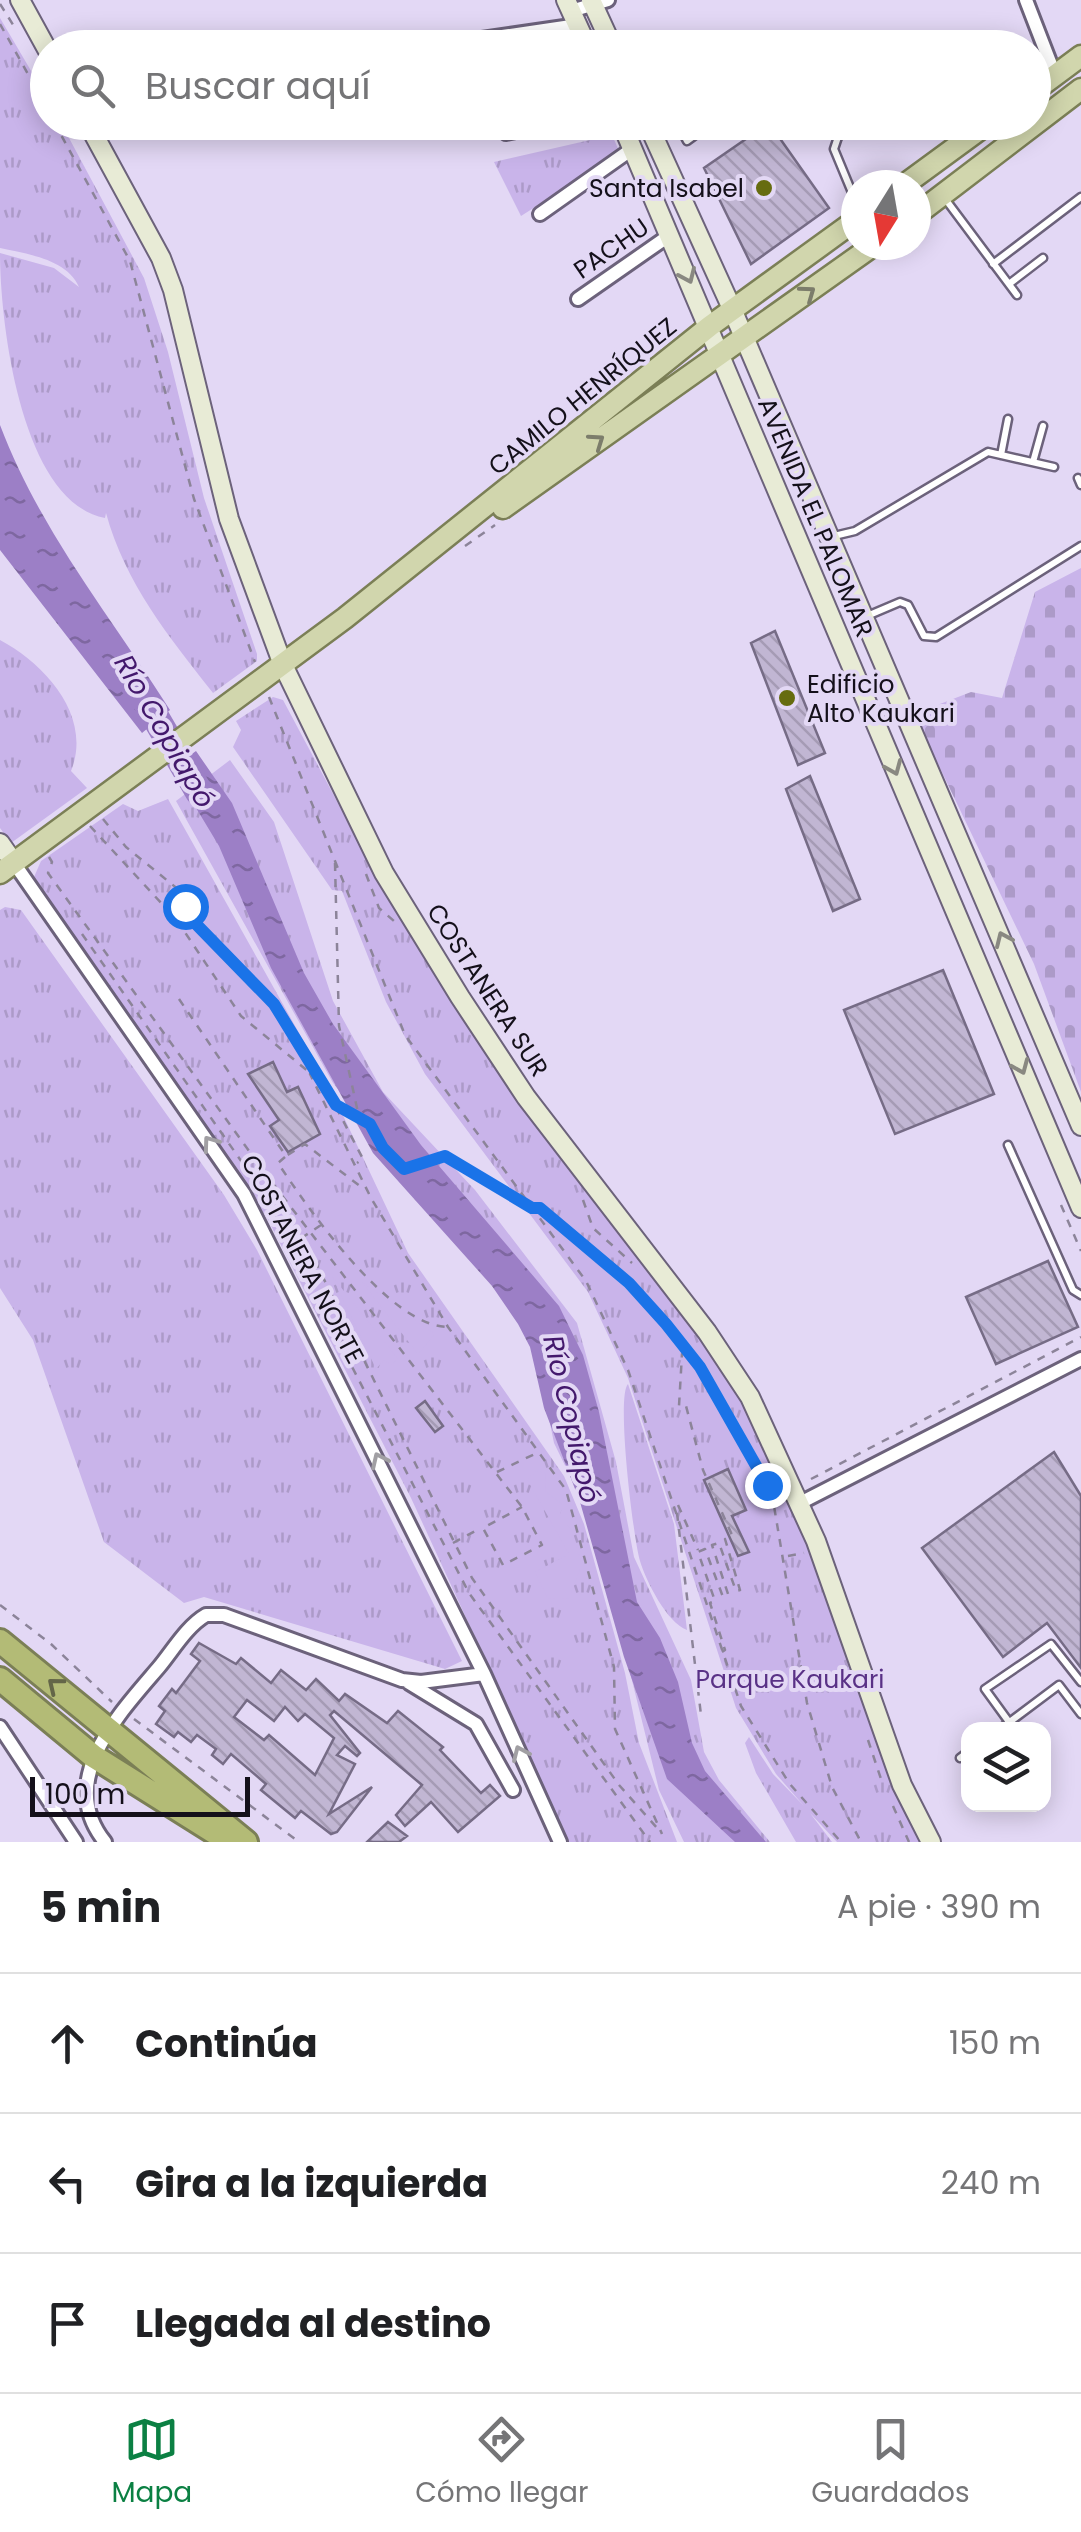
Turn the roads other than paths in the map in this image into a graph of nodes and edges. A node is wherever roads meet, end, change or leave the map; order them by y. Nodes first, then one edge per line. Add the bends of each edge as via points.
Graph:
1 (20, 0) edge
2 (1026, 0) edge
3 (598, 2) edge
4 (571, 12) edge
5 (36, 30) edge
6 (512, 30) edge
7 (607, 30) edge
8 (1038, 30) edge
9 (1081, 56) edge
10 (1051, 65) edge
11 (1055, 75) junction
12 (1051, 78) edge
13 (1081, 90) edge
14 (1051, 112) edge
15 (97, 140) edge
16 (628, 140) edge
17 (658, 140) edge
18 (837, 140) edge
19 (966, 140) edge
20 (1000, 140) edge
21 (1012, 140) edge
22 (632, 149) junction
23 (1000, 149) junction
24 (842, 170) edge
25 (925, 170) edge
26 (943, 196) junction
27 (1081, 197) edge
28 (931, 204) edge
29 (540, 214) dead end
30 (841, 231) edge
31 (670, 235) junction
32 (1043, 258) dead end
33 (854, 260) edge
34 (994, 264) junction
35 (1009, 284) junction
36 (1017, 295) dead end
37 (578, 298) dead end
38 (732, 310) junction
39 (710, 326) junction
40 (742, 342) junction
41 (722, 354) junction
42 (1008, 419) dead end
43 (1043, 426) dead end
44 (1000, 455) junction
45 (1034, 462) junction
46 (1054, 467) dead end
47 (828, 538) junction
48 (800, 544) junction
49 (1081, 546) edge
50 (346, 618) junction
51 (862, 618) junction
52 (283, 665) junction
53 (0, 843) edge
54 (7, 868) edge
55 (1044, 1121) junction
56 (1081, 1126) edge
57 (1081, 1134) edge
58 (1008, 1146) dead end
59 (1081, 1208) edge
60 (1081, 1295) edge
61 (1081, 1359) edge
62 (808, 1499) junction
63 (0, 1641) edge
64 (484, 1674) junction
65 (447, 1679) junction
66 (0, 1680) edge
67 (402, 1680) junction
68 (1081, 1682) edge
69 (453, 1708) junction
70 (1081, 1714) edge
71 (116, 1720) junction
72 (1009, 1722) joint
73 (0, 1726) edge
74 (93, 1756) junction
75 (512, 1790) dead end
76 (222, 1840) edge
77 (76, 1842) edge
78 (104, 1842) edge
79 (246, 1842) edge
80 (560, 1842) edge
81 (931, 1842) edge

1 - 5 street
2 - 8 street
3 - 4 street
3 - 7 street
4 - 6 street
9 - 11 main road
10 - 11 street
11 - 12 main road
13 - 14 main road
15 - 52 street, COSTANERA SUR via 173,290 229,519
16 - 22 street, AVENIDA EL PALOMAR
17 - 38 street, AVENIDA EL PALOMAR
18 - 24 lane
19 - 25 main road
20 - 23 main road
21 - 23 main road
22 - 29 street
22 - 31 street, AVENIDA EL PALOMAR
23 - 26 main road
26 - 28 main road
26 - 34 lane
27 - 34 lane
30 - 38 main road, CAMILO HENRÍQUEZ
31 - 37 street, PACHU
31 -> 39 street, AVENIDA EL PALOMAR
32 - 35 lane
40 -> 33 main road, CAMILO HENRÍQUEZ
34 - 35 lane
35 - 36 lane
38 - 39 main road, CAMILO HENRÍQUEZ
38 - 40 street, AVENIDA EL PALOMAR
39 - 41 street, AVENIDA EL PALOMAR
39 - 50 main road, CAMILO HENRÍQUEZ
40 - 41 main road, CAMILO HENRÍQUEZ
40 - 47 street, AVENIDA EL PALOMAR
41 - 48 street, AVENIDA EL PALOMAR
50 -> 41 main road, CAMILO HENRÍQUEZ
42 - 44 lane
43 - 45 lane
44 - 45 lane
44 - 47 lane via 977,456 856,530
45 - 46 lane
47 - 48 street
47 - 51 street, AVENIDA EL PALOMAR
48 -> 55 street, AVENIDA EL PALOMAR
49 - 51 lane via 936,637 924,636 900,602
50 - 52 main road, CAMILO HENRÍQUEZ
56 -> 51 street, AVENIDA EL PALOMAR
52 - 54 main road, CAMILO HENRÍQUEZ via 99,807
52 - 62 street, COSTANERA SUR via 384,873 460,997 526,1096 729,1364
53 - 54 street, COSTANERA NORTE
64 -> 54 street, COSTANERA NORTE via 244,1194
55 - 57 street
55 - 59 street, AVENIDA EL PALOMAR
58 - 60 lane
61 - 62 street
62 - 81 street, COSTANERA SUR via 902,1785
71 -> 63 highway
64 - 65 street
80 -> 64 street, COSTANERA NORTE
65 - 67 street
65 - 69 street
66 - 74 highway
67 - 69 street
67 - 71 street via 212,1614 194,1624
68 - 72 lane via 1052,1644 985,1689
69 - 75 street via 481,1728
70 - 72 lane via 1059,1685
71 - 74 street
71 - 79 highway
73 - 77 street
74 - 76 highway
74 - 78 street via 86,1801

